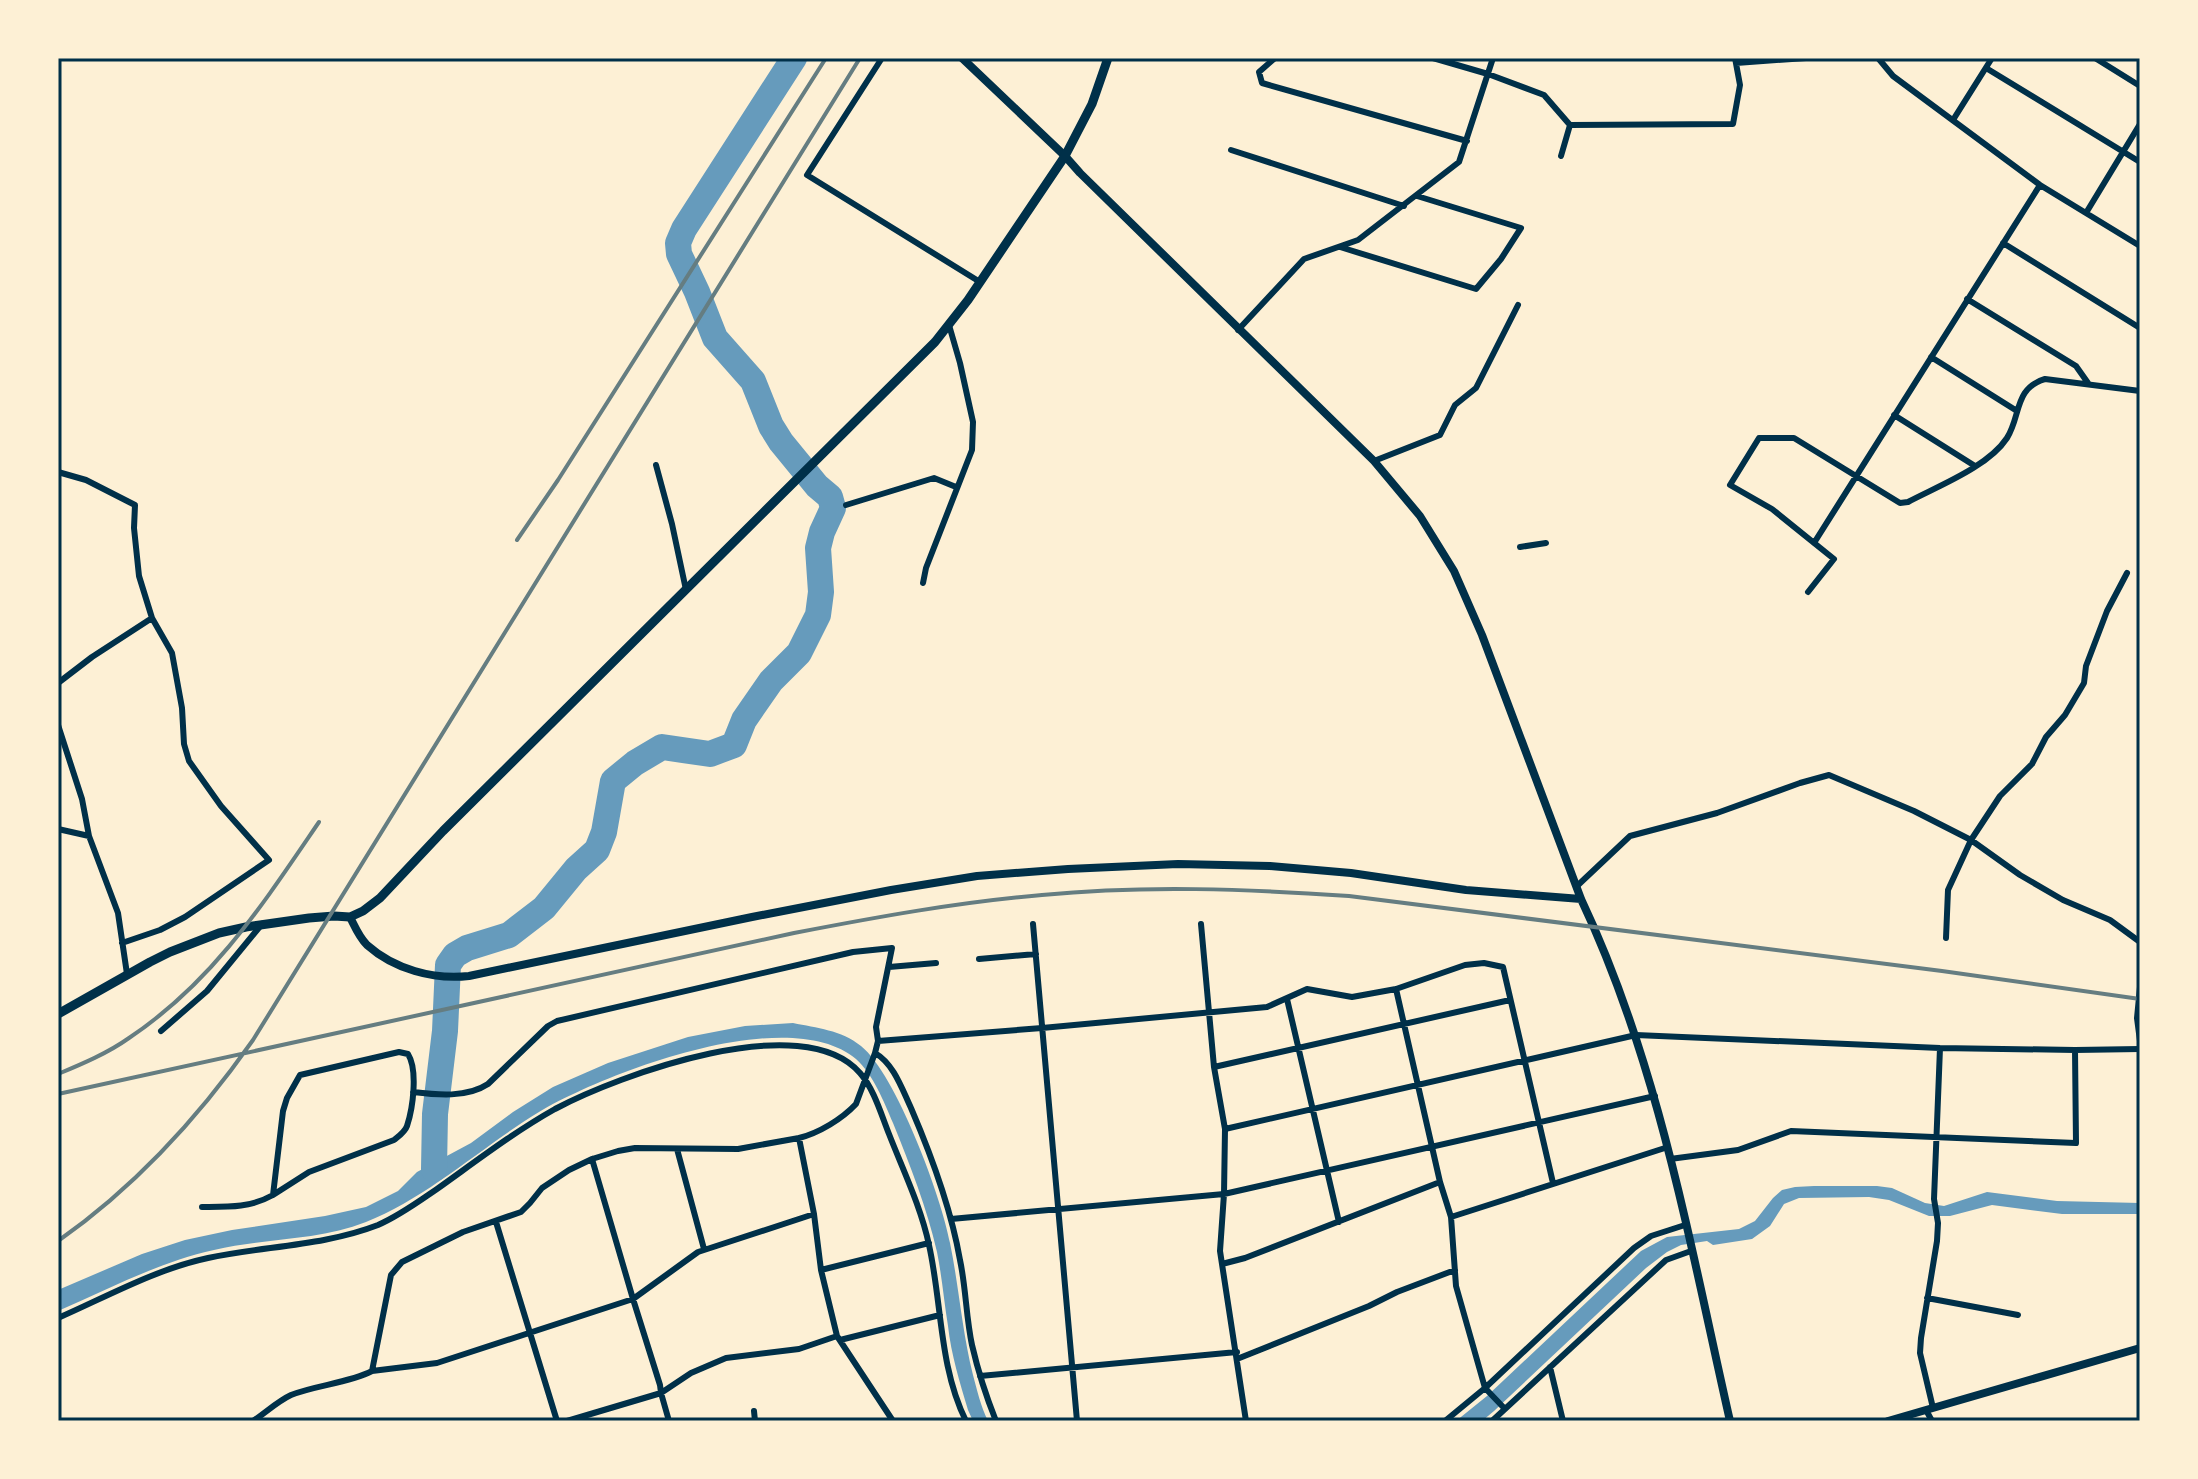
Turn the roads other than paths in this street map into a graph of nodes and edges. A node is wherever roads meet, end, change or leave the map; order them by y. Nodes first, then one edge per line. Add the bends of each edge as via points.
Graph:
1 (882, 58) edge
2 (962, 58) edge
3 (1108, 58) edge
4 (1275, 58) edge
5 (1433, 58) edge
6 (1493, 58) edge
7 (1806, 58) edge
8 (1878, 58) edge
9 (1992, 58) edge
10 (2095, 58) edge
11 (1735, 60) edge
12 (1986, 68) junction
13 (1488, 74) junction
14 (2140, 86) edge
15 (1953, 120) junction
16 (2140, 124) edge
17 (1570, 125) junction
18 (1467, 141) junction
19 (1231, 150) dead end
20 (2123, 152) junction
21 (1065, 156) junction
22 (1561, 156) dead end
23 (2140, 162) edge
24 (2040, 185) junction
25 (1417, 196) junction
26 (1404, 206) junction
27 (2086, 213) junction
28 (2003, 243) junction
29 (2140, 246) edge
30 (1340, 247) junction
31 (980, 282) junction
32 (1967, 299) junction
33 (1518, 305) dead end
34 (949, 325) junction
35 (2140, 328) edge
36 (1238, 330) junction
37 (1931, 357) junction
38 (2088, 383) junction
39 (2140, 391) edge
40 (2017, 411) junction
41 (1894, 415) junction
42 (1374, 461) junction
43 (656, 465) dead end
44 (1975, 466) junction
45 (58, 472) edge
46 (1855, 476) junction
47 (956, 487) junction
48 (846, 505) dead end
49 (1546, 543) dead end
50 (1814, 543) junction
51 (1520, 547) dead end
52 (2127, 573) dead end
53 (923, 583) dead end
54 (686, 590) junction
55 (1808, 592) dead end
56 (152, 618) junction
57 (58, 683) edge
58 (58, 725) edge
59 (58, 829) edge
60 (89, 836) junction
61 (1971, 840) junction
62 (1577, 886) junction
63 (1581, 899) junction
64 (350, 917) junction
65 (262, 924) junction
66 (1033, 924) dead end
67 (1201, 924) dead end
68 (1946, 938) dead end
69 (2140, 942) edge
70 (122, 943) junction
71 (1036, 954) junction
72 (979, 959) dead end
73 (936, 963) dead end
74 (889, 967) junction
75 (127, 974) junction
76 (2140, 987) edge
77 (1396, 989) junction
78 (1287, 999) junction
79 (1510, 1000) junction
80 (58, 1014) edge
81 (1209, 1014) junction
82 (1404, 1023) junction
83 (1042, 1028) junction
84 (161, 1031) dead end
85 (1636, 1035) junction
86 (878, 1041) junction
87 (2140, 1041) edge
88 (1298, 1048) junction
89 (1940, 1048) junction
90 (2140, 1049) edge
91 (2075, 1050) junction
92 (875, 1054) junction
93 (1524, 1061) junction
94 (1214, 1067) junction
95 (866, 1079) junction
96 (1418, 1085) junction
97 (413, 1092) junction
98 (1655, 1096) junction
99 (1313, 1109) junction
100 (1538, 1123) junction
101 (1225, 1129) junction
102 (1937, 1136) junction
103 (799, 1138) junction
104 (1432, 1147) junction
105 (1668, 1147) junction
106 (677, 1149) junction
107 (592, 1159) junction
108 (1670, 1159) junction
109 (1327, 1170) junction
110 (1440, 1182) junction
111 (1553, 1183) junction
112 (1224, 1194) junction
113 (273, 1195) junction
114 (202, 1207) dead end
115 (1058, 1209) junction
116 (814, 1214) junction
117 (1451, 1217) junction
118 (951, 1219) junction
119 (496, 1222) junction
120 (1339, 1222) junction
121 (1686, 1227) junction
122 (929, 1243) junction
123 (704, 1249) junction
124 (1691, 1250) junction
125 (1222, 1264) junction
126 (821, 1270) junction
127 (1455, 1270) junction
128 (1927, 1298) junction
129 (633, 1299) junction
130 (940, 1315) junction
131 (2018, 1315) dead end
132 (58, 1318) edge
133 (529, 1332) junction
134 (839, 1338) junction
135 (2140, 1348) edge
136 (1237, 1355) junction
137 (1072, 1367) junction
138 (1550, 1367) junction
139 (372, 1371) junction
140 (980, 1376) junction
141 (1486, 1389) junction
142 (661, 1393) junction
143 (1504, 1408) junction
144 (1930, 1409) junction
145 (754, 1411) dead end
146 (253, 1421) edge
147 (557, 1421) edge
148 (567, 1421) edge
149 (669, 1421) edge
150 (755, 1421) edge
151 (893, 1421) edge
152 (966, 1421) edge
153 (996, 1421) edge
154 (1077, 1421) edge
155 (1246, 1421) edge
156 (1445, 1421) edge
157 (1492, 1421) edge
158 (1563, 1421) edge
159 (1730, 1421) edge
160 (1888, 1421) edge
161 (1932, 1421) edge

1 - 31 street via 807,175
2 - 21 street
3 - 21 main road
4 - 18 street via 1259,72 1262,83
5 - 13 street
6 - 13 street
7 - 11 street
8 - 15 street via 1893,76
9 - 12 street
10 - 14 street
11 - 17 street via 1740,85 1733,124
12 - 15 street
12 - 20 street
13 - 17 street via 1544,95
13 - 18 street
15 - 24 street
16 - 20 street
17 - 22 street
18 - 25 street via 1459,162
19 - 26 street
20 - 23 street
20 - 27 street
21 - 31 main road
21 - 36 street
24 - 27 street
24 - 28 street
25 - 26 street
25 - 30 street via 1521,228 1476,289
26 - 30 street
27 - 29 street
28 - 32 street
28 - 35 street
30 - 36 street via 1304,259
31 - 34 main road
32 - 37 street
32 - 38 street via 2076,366
33 - 42 street via 1476,388 1455,405 1440,435
34 - 47 street via 973,422 972,450
34 - 54 main road
36 - 42 street
37 - 40 street
37 - 41 street
38 - 39 street
38 - 40 street via 2034,382
40 - 44 street via 2008,437
41 - 44 street
41 - 46 street
42 - 62 street via 1420,516 1466,596
43 - 54 street
44 - 46 street via 1900,503
45 - 56 street via 135,505 139,576
46 - 50 street
46 - 50 street via 1794,438 1759,438 1730,485 1772,509
47 - 48 street via 934,478
47 - 53 street
49 - 51 street
50 - 55 street via 1834,559
52 - 61 street via 2107,611 2084,683 2032,764 2000,796
54 - 64 main road via 380,898
56 - 57 street
56 - 70 street via 172,653 189,761 269,860 185,917
58 - 60 street
59 - 60 street
60 - 70 street via 118,913
61 - 62 street via 1829,775 1630,836
61 - 68 street via 1948,890
61 - 69 street via 2020,875 2110,920
62 - 63 street
63 - 64 street via 1270,866 1068,869 891,890 447,978 402,967 382,956 365,943
63 - 85 street
64 - 65 main road
65 - 75 main road via 191,943
65 - 84 street via 207,991
66 - 71 street
67 - 81 street
70 - 75 street
71 - 72 street
71 - 83 street
73 - 74 street
74 - 86 street via 876,1027
74 - 97 street via 892,948 853,952 557,1021 479,1091
75 - 80 main road
76 - 87 street
77 - 78 street via 1352,997 1307,989
77 - 79 street via 1484,963 1503,967
77 - 82 street
78 - 81 street via 1267,1007
78 - 88 street
79 - 82 street
79 - 93 street
81 - 83 street
81 - 94 street
82 - 88 street
82 - 96 street
83 - 86 street
83 - 115 street
85 - 89 street
85 - 93 street
85 - 98 street
86 - 92 street
88 - 94 street
88 - 99 street
89 - 91 street
89 - 102 street
90 - 91 street
91 - 102 street via 2076,1143
92 - 95 street
92 - 118 street via 883,1057 903,1089
93 - 96 street
93 - 100 street
94 - 101 street
95 - 103 street via 850,1110
95 - 122 street
95 - 132 street via 846,1059 797,1044 731,1049 682,1060 553,1110 380,1224 332,1239 184,1265
96 - 99 street
96 - 104 street
97 - 113 street via 406,1128 394,1140 309,1172
97 - 113 street via 412,1061 399,1052 300,1075 283,1111
98 - 100 street
98 - 105 street
99 - 101 street
99 - 109 street
100 - 104 street
100 - 111 street
101 - 112 street
102 - 108 street via 1791,1131 1738,1150
102 - 128 street via 1938,1223
103 - 106 street via 738,1149
103 - 116 street
104 - 109 street
104 - 110 street
105 - 108 street
105 - 111 street
106 - 107 street via 635,1148
106 - 123 street
107 - 119 street via 542,1188 521,1212
107 - 129 street
108 - 121 street
109 - 112 street
109 - 120 street
110 - 117 street
110 - 120 street
111 - 117 street
112 - 115 street
112 - 125 street
113 - 114 street via 236,1207
115 - 118 street
115 - 137 street
116 - 123 street
116 - 126 street
117 - 127 street
118 - 140 street
119 - 133 street
119 - 139 street via 434,1245 402,1262 391,1275
120 - 125 street
121 - 124 street
121 - 141 street via 1651,1236 1634,1248
122 - 126 street
122 - 130 street
123 - 129 street
124 - 138 street via 1666,1260
124 - 159 street
125 - 136 street
126 - 134 street
127 - 136 street
127 - 141 street
128 - 131 street
128 - 144 street via 1920,1353
129 - 133 street
129 - 142 street
130 - 134 street
130 - 152 street via 945,1353
133 - 139 street via 437,1363
133 - 147 street
134 - 142 street via 726,1358
134 - 151 street
135 - 144 street
136 - 137 street
136 - 155 street
137 - 140 street
137 - 154 street
138 - 143 street
138 - 158 street
139 - 146 street via 288,1396
140 - 153 street
141 - 143 street
141 - 156 street
142 - 148 street
142 - 149 street
143 - 157 street
144 - 160 street
144 - 161 street
145 - 150 street

